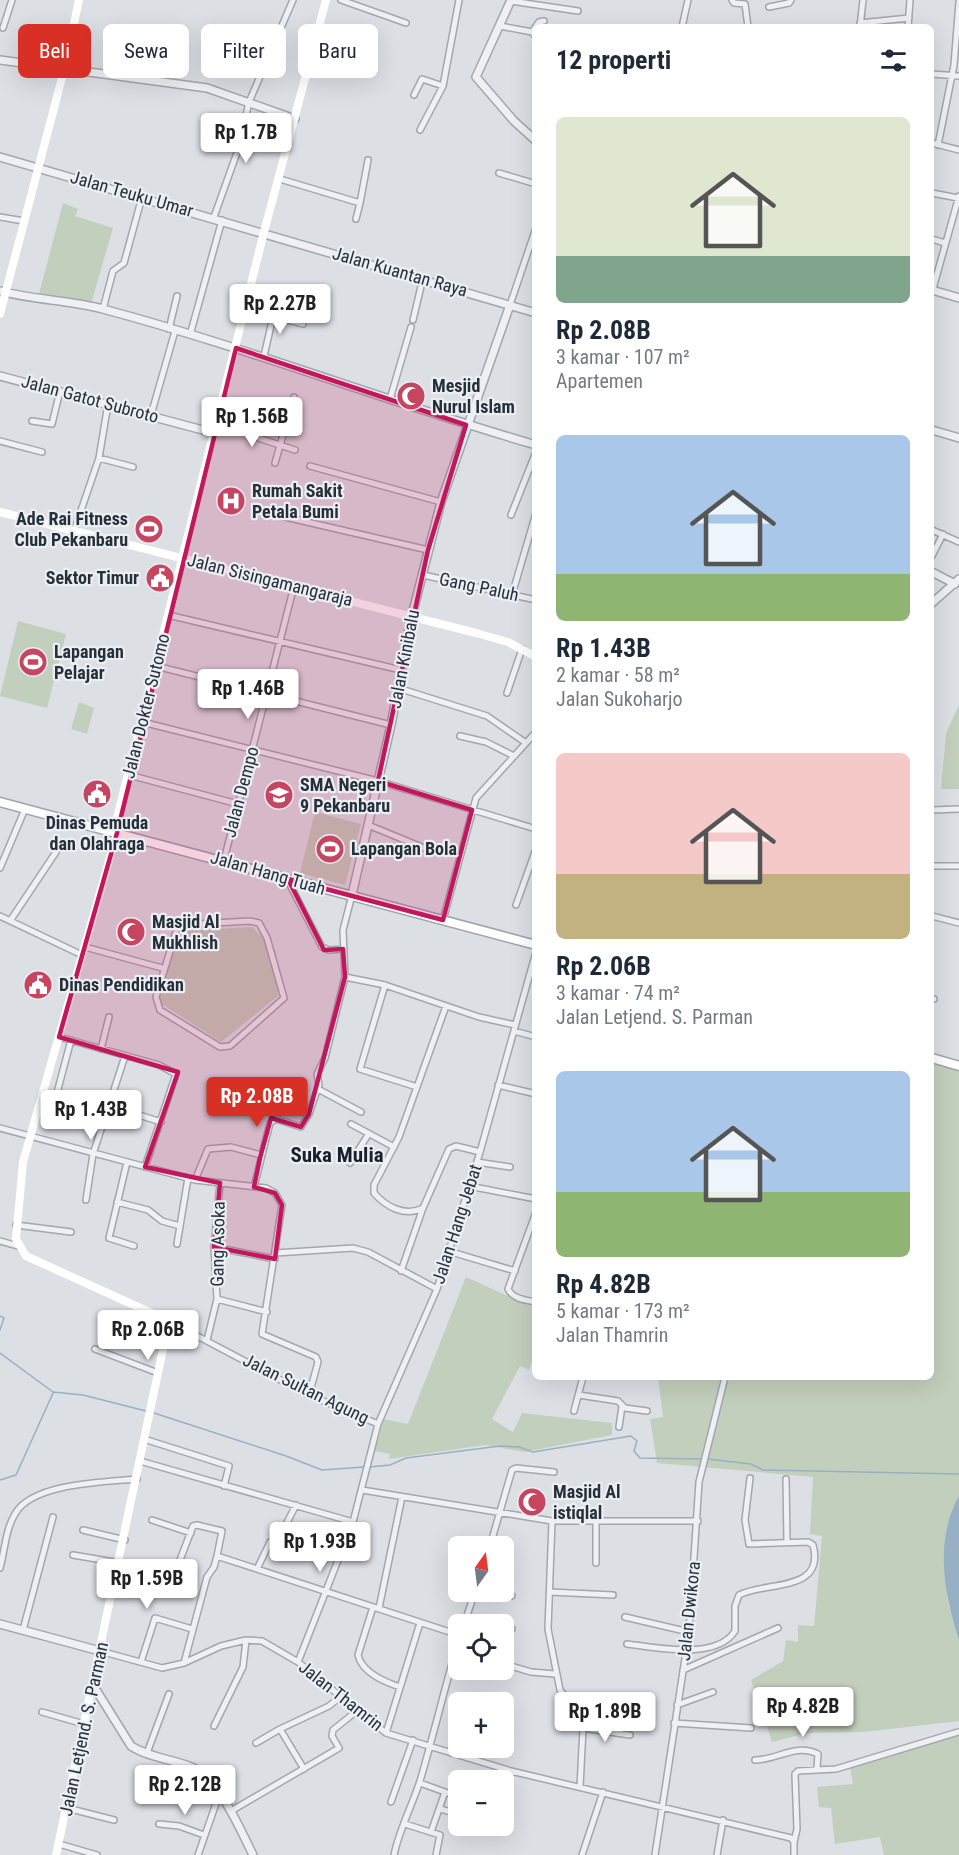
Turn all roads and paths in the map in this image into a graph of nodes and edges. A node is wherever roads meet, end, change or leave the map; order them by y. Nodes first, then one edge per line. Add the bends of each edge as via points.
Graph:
1 (12, 0) edge
2 (79, 0) edge
3 (292, 0) edge
4 (326, 0) edge
5 (341, 0) edge
6 (459, 0) edge
7 (511, 0) edge
8 (688, 0) edge
9 (732, 0) edge
10 (791, 0) edge
11 (863, 0) edge
12 (910, 0) edge
13 (959, 2) edge
14 (770, 7) dead end
15 (578, 11) dead end
16 (909, 18) junction
17 (544, 21) dead end
18 (406, 23) dead end
19 (74, 24) edge
20 (538, 24) edge
21 (683, 24) edge
22 (748, 24) edge
23 (860, 24) edge
24 (867, 24) edge
25 (908, 24) edge
26 (500, 26) junction
27 (3, 28) dead end
28 (532, 34) edge
29 (0, 60) edge
30 (18, 63) edge
31 (91, 73) edge
32 (934, 74) edge
33 (951, 76) junction
34 (959, 76) edge
35 (62, 78) edge
36 (442, 86) junction
37 (414, 95) dead end
38 (249, 102) junction
39 (295, 119) junction
40 (420, 130) dead end
41 (532, 137) edge
42 (935, 144) edge
43 (959, 150) edge
44 (0, 157) edge
45 (368, 160) dead end
46 (39, 167) junction
47 (499, 173) dead end
48 (280, 179) junction
49 (532, 183) edge
50 (934, 193) edge
51 (142, 197) junction
52 (959, 197) edge
53 (360, 202) junction
54 (0, 217) edge
55 (214, 217) junction
56 (356, 219) dead end
57 (222, 220) junction
58 (24, 221) junction
59 (952, 223) junction
60 (959, 225) edge
61 (264, 232) junction
62 (532, 240) edge
63 (934, 240) edge
64 (945, 243) junction
65 (423, 278) junction
66 (934, 283) edge
67 (934, 291) edge
68 (3, 292) edge
69 (177, 296) dead end
70 (959, 298) edge
71 (510, 305) junction
72 (103, 309) junction
73 (532, 312) edge
74 (0, 314) edge
75 (413, 320) dead end
76 (303, 324) dead end
77 (411, 327) dead end
78 (172, 330) junction
79 (190, 335) junction
80 (236, 348) junction
81 (264, 356) junction
82 (0, 376) edge
83 (60, 391) junction
84 (294, 397) dead end
85 (390, 399) junction
86 (108, 404) junction
87 (151, 415) junction
88 (32, 421) dead end
89 (217, 421) junction
90 (466, 425) junction
91 (934, 430) edge
92 (214, 433) junction
93 (958, 435) edge
94 (0, 441) edge
95 (532, 444) edge
96 (280, 445) junction
97 (295, 450) dead end
98 (42, 452) dead end
99 (99, 458) junction
100 (532, 462) edge
101 (275, 463) dead end
102 (310, 466) dead end
103 (133, 467) dead end
104 (441, 502) junction
105 (0, 512) edge
106 (512, 515) dead end
107 (281, 516) dead end
108 (532, 523) edge
109 (74, 531) junction
110 (934, 531) edge
111 (528, 533) junction
112 (532, 534) edge
113 (943, 534) junction
114 (959, 542) edge
115 (428, 550) junction
116 (934, 552) edge
117 (182, 558) junction
118 (934, 573) edge
119 (423, 575) junction
120 (957, 583) edge
121 (294, 586) junction
122 (512, 595) junction
123 (532, 599) edge
124 (934, 601) edge
125 (168, 615) junction
126 (412, 615) junction
127 (280, 640) junction
128 (522, 650) junction
129 (532, 655) edge
130 (156, 666) junction
131 (401, 670) junction
132 (398, 688) junction
133 (507, 693) dead end
134 (266, 694) junction
135 (142, 722) junction
136 (391, 725) junction
137 (460, 736) dead end
138 (532, 736) edge
139 (526, 743) junction
140 (253, 747) junction
141 (514, 756) junction
142 (129, 775) junction
143 (378, 781) junction
144 (0, 802) edge
145 (238, 804) junction
146 (24, 809) junction
147 (959, 809) edge
148 (472, 810) junction
149 (934, 810) edge
150 (368, 825) junction
151 (532, 827) edge
152 (117, 833) junction
153 (56, 852) dead end
154 (434, 852) dead end
155 (224, 860) junction
156 (532, 860) edge
157 (934, 866) edge
158 (959, 866) edge
159 (0, 868) edge
160 (287, 879) junction
161 (352, 895) junction
162 (516, 905) dead end
163 (0, 916) edge
164 (934, 917) edge
165 (443, 920) junction
166 (10, 921) junction
167 (959, 923) edge
168 (532, 944) edge
169 (343, 949) junction
170 (83, 951) junction
171 (532, 966) edge
172 (162, 968) junction
173 (345, 977) junction
174 (385, 985) junction
175 (446, 1006) junction
176 (110, 1017) dead end
177 (514, 1028) junction
178 (532, 1035) edge
179 (59, 1037) junction
180 (71, 1040) junction
181 (100, 1049) junction
182 (125, 1056) junction
183 (934, 1059) edge
184 (959, 1066) edge
185 (498, 1085) junction
186 (417, 1087) junction
187 (318, 1089) junction
188 (532, 1093) edge
189 (111, 1106) junction
190 (361, 1112) dead end
191 (161, 1122) junction
192 (49, 1123) dead end
193 (351, 1124) dead end
194 (0, 1128) edge
195 (368, 1135) junction
196 (30, 1136) junction
197 (394, 1148) junction
198 (480, 1152) junction
199 (93, 1154) junction
200 (261, 1155) junction
201 (127, 1162) junction
202 (477, 1162) junction
203 (350, 1163) dead end
204 (145, 1167) junction
205 (510, 1167) dead end
206 (192, 1179) junction
207 (220, 1183) junction
208 (469, 1186) junction
209 (254, 1187) junction
210 (532, 1197) edge
211 (86, 1200) dead end
212 (117, 1202) junction
213 (423, 1208) junction
214 (532, 1223) edge
215 (16, 1225) junction
216 (180, 1226) junction
217 (71, 1232) dead end
218 (0, 1241) edge
219 (177, 1244) dead end
220 (18, 1246) junction
221 (134, 1246) dead end
222 (214, 1247) junction
223 (448, 1251) junction
224 (275, 1256) junction
225 (401, 1271) junction
226 (515, 1271) junction
227 (436, 1289) junction
228 (217, 1299) junction
229 (532, 1301) edge
230 (267, 1312) junction
231 (169, 1321) junction
232 (207, 1341) junction
233 (95, 1348) dead end
234 (158, 1373) junction
235 (582, 1380) edge
236 (724, 1380) edge
237 (309, 1395) junction
238 (579, 1395) junction
239 (622, 1406) junction
240 (574, 1411) dead end
241 (647, 1411) dead end
242 (378, 1424) junction
243 (619, 1427) dead end
244 (144, 1439) junction
245 (140, 1461) junction
246 (554, 1472) dead end
247 (750, 1478) dead end
248 (137, 1479) junction
249 (786, 1479) dead end
250 (224, 1486) junction
251 (362, 1490) junction
252 (402, 1497) junction
253 (296, 1505) junction
254 (499, 1514) junction
255 (53, 1517) dead end
256 (152, 1520) dead end
257 (552, 1521) junction
258 (698, 1521) junction
259 (353, 1522) junction
260 (596, 1522) junction
261 (83, 1530) dead end
262 (191, 1533) junction
263 (493, 1536) edge
264 (125, 1540) junction
265 (787, 1542) junction
266 (73, 1555) dead end
267 (217, 1556) junction
268 (120, 1563) junction
269 (596, 1563) dead end
270 (0, 1568) edge
271 (258, 1568) junction
272 (325, 1591) junction
273 (550, 1592) junction
274 (168, 1594) dead end
275 (613, 1595) dead end
276 (376, 1607) junction
277 (625, 1617) dead end
278 (420, 1623) junction
279 (0, 1624) edge
280 (778, 1628) dead end
281 (192, 1629) junction
282 (23, 1630) junction
283 (689, 1632) junction
284 (448, 1633) edge
285 (246, 1640) junction
286 (627, 1644) dead end
287 (100, 1651) junction
288 (686, 1651) junction
289 (141, 1662) junction
290 (298, 1662) junction
291 (183, 1663) junction
292 (514, 1667) edge
293 (683, 1670) junction
294 (555, 1674) junction
295 (449, 1680) edge
296 (93, 1685) junction
297 (400, 1687) junction
298 (713, 1692) dead end
299 (169, 1695) dead end
300 (341, 1696) junction
301 (677, 1705) junction
302 (358, 1710) junction
303 (42, 1712) dead end
304 (674, 1723) junction
305 (84, 1724) junction
306 (214, 1726) dead end
307 (583, 1728) junction
308 (751, 1728) dead end
309 (280, 1729) junction
310 (958, 1732) edge
311 (386, 1733) junction
312 (630, 1735) dead end
313 (413, 1740) junction
314 (256, 1743) dead end
315 (430, 1746) junction
316 (147, 1753) junction
317 (755, 1760) dead end
318 (817, 1768) junction
319 (304, 1769) junction
320 (508, 1770) edge
321 (514, 1772) edge
322 (420, 1783) junction
323 (580, 1787) junction
324 (445, 1792) junction
325 (603, 1792) junction
326 (448, 1793) edge
327 (219, 1795) junction
328 (391, 1802) dead end
329 (662, 1806) junction
330 (67, 1808) junction
331 (440, 1809) junction
332 (231, 1811) junction
333 (448, 1811) edge
334 (114, 1820) dead end
335 (723, 1820) junction
336 (159, 1824) dead end
337 (405, 1824) junction
338 (431, 1832) junction
339 (204, 1835) junction
340 (794, 1842) junction
341 (59, 1844) junction
342 (56, 1855) edge
343 (97, 1855) edge
344 (198, 1855) edge
345 (253, 1855) edge
346 (394, 1855) edge
347 (436, 1855) edge
348 (582, 1855) edge
349 (654, 1855) edge
350 (717, 1855) edge
351 (794, 1855) edge

1 - 27 street
2 - 19 main road
3 - 38 street
4 - 39 main road, Jalan Dokter Sutomo
5 - 18 street
6 - 36 street
7 - 15 street
7 - 26 street
8 - 21 street
9 - 22 street via 745,4
10 - 14 street
11 - 23 street
12 - 16 street
13 - 33 street
16 - 24 street
16 - 25 street
17 - 20 street
26 - 28 street
26 - 41 street via 476,78
29 - 30 street
31 - 38 street via 207,88
32 - 33 street
33 - 34 street
33 - 42 street
35 - 46 main road
36 - 37 street via 422,79
36 - 40 street
38 - 39 street
38 - 55 street
39 - 48 main road, Jalan Dokter Sutomo
42 - 43 street
44 - 46 street, Jalan Teuku Umar
45 - 53 street
46 - 51 street, Jalan Teuku Umar
46 - 58 main road
47 - 49 street
48 - 53 street
48 - 61 main road, Jalan Dokter Sutomo
50 - 52 street
51 - 55 street, Jalan Teuku Umar
51 - 72 street via 124,263 113,271
52 - 59 street
53 - 56 street
54 - 58 street
55 - 57 street, Jalan Teuku Umar
57 - 61 street, Jalan Teuku Umar
57 - 79 street
58 - 68 main road
59 - 60 street
59 - 64 street
61 - 65 street, Jalan Kuantan Raya
61 - 80 main road, Jalan Dokter Sutomo
62 - 71 street
63 - 64 street
64 - 66 street
65 - 71 street, Jalan Kuantan Raya
65 - 75 street
67 - 70 street
68 - 72 street
68 - 74 main road
69 - 78 street
71 - 73 street, Jalan Kuantan Raya
71 - 90 street, Jalan Kinibalu
72 - 78 street
76 - 81 street via 280,318 272,321
77 - 85 street
78 - 79 street
78 - 87 street
79 - 80 street
80 - 81 street
80 - 89 main road, Jalan Dokter Sutomo
81 - 85 street
82 - 83 street, Jalan Gatot Subroto
83 - 86 street, Jalan Gatot Subroto
83 - 88 street via 52,424
84 - 96 street
85 - 90 street
86 - 87 street, Jalan Gatot Subroto
86 - 99 street
87 - 92 street, Jalan Gatot Subroto
89 - 92 main road, Jalan Dokter Sutomo
89 - 96 street via 246,428 252,436
90 - 95 street
90 - 104 street, Jalan Kinibalu
91 - 93 street
92 - 117 main road, Jalan Dokter Sutomo
94 - 98 street
96 - 97 street
96 - 101 street
99 - 103 street
99 - 109 street
100 - 106 street
102 - 104 street
104 - 115 street, Jalan Kinibalu
105 - 109 main road, Jalan Sisingamangaraja
107 - 115 street
108 - 111 street
109 - 117 main road, Jalan Sisingamangaraja
110 - 113 street
111 - 112 street
111 - 122 street
113 - 114 street
113 - 116 street
115 - 119 street, Jalan Kinibalu
117 - 121 main road, Jalan Sisingamangaraja
117 - 125 main road, Jalan Dokter Sutomo
118 - 120 street
119 - 122 street, Gang Paluh
119 - 126 street, Jalan Kinibalu
120 - 124 street
121 - 126 main road, Jalan Sisingamangaraja
121 - 127 street, Jalan Dempo
122 - 123 street, Gang Paluh
125 - 127 street
125 - 130 main road, Jalan Dokter Sutomo
126 - 128 main road, Jalan Sisingamangaraja via 508,642
126 - 131 street, Jalan Kinibalu
127 - 131 street
127 - 134 street, Jalan Dempo
128 - 129 main road, Jalan Sisingamangaraja
128 - 133 street
130 - 134 street
130 - 135 main road, Jalan Dokter Sutomo
131 - 132 street, Jalan Kinibalu
132 - 136 street, Jalan Kinibalu
132 - 139 street via 487,716
134 - 136 street
134 - 140 street, Jalan Dempo
135 - 140 street
135 - 142 main road, Jalan Dokter Sutomo
136 - 143 street, Jalan Kinibalu
137 - 141 street via 486,742
138 - 139 street
139 - 141 street
140 - 143 street
140 - 145 street, Jalan Dempo
141 - 148 street via 481,790
142 - 145 street
142 - 152 main road, Jalan Dokter Sutomo via 116,822
143 - 148 street
143 - 150 street, Jalan Kinibalu
144 - 146 main road, Jalan Hang Tuah
145 - 155 street, Jalan Dempo
146 - 152 main road, Jalan Hang Tuah
146 - 159 street
147 - 149 street
148 - 151 street
148 - 165 street
150 - 154 street
150 - 161 street, Jalan Kinibalu
152 - 155 main road, Jalan Hang Tuah
152 - 170 main road, Jalan Dokter Sutomo
153 - 166 street
155 - 160 main road, Jalan Hang Tuah
156 - 162 street
157 - 158 street
160 - 161 main road, Jalan Hang Tuah
160 - 169 street via 322,947
161 - 165 main road, Jalan Hang Tuah
161 - 169 street via 343,930
163 - 166 street
164 - 167 street
165 - 168 main road, Jalan Hang Tuah
166 - 170 street
169 - 173 street
170 - 172 street
170 - 179 main road, Jalan Dokter Sutomo
171 - 177 street, Jalan Hang Jebat
172 - 172 street via 156,997 160,1010 220,1047 230,1046 284,998 267,938 255,921 178,925
173 - 174 street
173 - 187 street via 325,1058 317,1074
174 - 175 street
174 - 186 street via 360,1069
175 - 177 street
175 - 186 street
176 - 181 street
177 - 178 street
177 - 185 street, Jalan Hang Jebat
179 - 180 street
179 - 196 main road, Jalan Dokter Sutomo
180 - 181 street
180 - 192 street
181 - 182 street
182 - 189 street
182 - 191 street via 176,1074
183 - 184 main road
185 - 188 street
185 - 198 street, Jalan Hang Jebat
186 - 197 street
187 - 190 street
187 - 200 street via 302,1126 271,1121
189 - 191 street
189 - 199 street
191 - 204 street
193 - 195 street
194 - 196 street
195 - 197 street
195 - 203 street
196 - 199 street
196 - 215 main road, Jalan Dokter Sutomo
197 - 213 street via 374,1185 374,1193 399,1211
198 - 202 street, Jalan Hang Jebat
198 - 213 street via 456,1146 449,1149
199 - 201 street
199 - 211 street
200 - 206 street via 231,1147 208,1149
200 - 209 street
201 - 204 street
201 - 212 street
202 - 205 street
202 - 208 street, Jalan Hang Jebat
204 - 206 street
206 - 207 street
206 - 216 street
207 - 209 street
207 - 222 street, Gang Asoka
208 - 210 street
208 - 223 street, Jalan Hang Jebat
209 - 224 street via 270,1190 282,1204
212 - 216 street via 154,1212 162,1221
212 - 221 street via 109,1238
213 - 225 street
214 - 226 street
215 - 217 street
215 - 220 main road, Jalan Dokter Sutomo
216 - 219 street
218 - 220 street
220 - 231 main road via 34,1261
222 - 224 street
222 - 228 street, Gang Asoka
223 - 226 street
223 - 227 street, Jalan Hang Jebat
224 - 225 street via 352,1248 368,1252
224 - 230 street
225 - 227 street
226 - 229 street via 509,1292
227 - 242 street, Jalan Hang Jebat
228 - 230 street
228 - 232 street, Gang Asoka
230 - 237 street via 262,1330 265,1336 317,1359
231 - 232 street, Jalan Sultan Agung
231 - 234 main road, Jalan Letjend. S. Parman
232 - 237 street, Jalan Sultan Agung
233 - 234 street
234 - 244 main road, Jalan Letjend. S. Parman
235 - 238 street
236 - 258 street, Jalan Dwikora via 699,1482
237 - 242 street, Jalan Sultan Agung
238 - 239 street via 618,1401
238 - 240 street
239 - 241 street
239 - 243 street
242 - 251 street, Jalan Hang Jebat
244 - 245 main road, Jalan Letjend. S. Parman
244 - 250 street via 229,1466
245 - 248 main road, Jalan Letjend. S. Parman
245 - 250 street
246 - 254 street via 514,1469
247 - 265 street via 745,1520 749,1544
248 - 264 main road, Jalan Letjend. S. Parman
248 - 270 street via 32,1497 13,1516
249 - 265 street
250 - 253 street
251 - 252 street
251 - 259 street, Jalan Hang Jebat
252 - 254 street
252 - 276 street
253 - 259 street
253 - 271 street via 278,1540 270,1542
254 - 257 street
254 - 263 street
255 - 282 street
256 - 262 street
257 - 260 street
257 - 273 street
258 - 260 street
258 - 283 street, Jalan Dwikora
259 - 272 street, Jalan Hang Jebat
260 - 269 street
261 - 264 street
262 - 267 street via 197,1525 222,1531
262 - 274 street
264 - 268 main road, Jalan Letjend. S. Parman
265 - 288 street via 813,1545 813,1568 804,1578 739,1595 735,1606 737,1624 731,1637
266 - 268 street
267 - 271 street
267 - 281 street
268 - 287 main road, Jalan Letjend. S. Parman
271 - 272 street
272 - 276 street
272 - 290 street, Jalan Hang Jebat
273 - 275 street
273 - 294 street via 548,1629
276 - 278 street
276 - 297 street via 359,1661 381,1681
277 - 283 street
278 - 284 street
278 - 297 street
279 - 282 street
280 - 293 street
281 - 289 street via 155,1618
281 - 291 street
282 - 287 street
283 - 288 street, Jalan Dwikora
285 - 290 street, Jalan Thamrin via 262,1641
285 - 291 street
285 - 306 street via 243,1667
286 - 288 street
287 - 289 street
287 - 296 main road, Jalan Letjend. S. Parman
288 - 293 street, Jalan Dwikora
289 - 291 street via 162,1668
290 - 300 street, Jalan Thamrin
292 - 294 street
293 - 301 street, Jalan Dwikora
294 - 307 street via 560,1690 581,1714
295 - 315 street
296 - 305 main road, Jalan Letjend. S. Parman
296 - 316 street via 131,1746
297 - 311 street
298 - 301 street
299 - 316 street
300 - 302 street, Jalan Thamrin
300 - 309 street via 329,1706
301 - 304 street, Jalan Dwikora
302 - 311 street, Jalan Thamrin
302 - 319 street via 333,1730 339,1748
303 - 305 street
304 - 308 street
304 - 329 street, Jalan Dwikora
305 - 330 main road, Jalan Letjend. S. Parman
307 - 312 street
307 - 323 street
309 - 314 street
309 - 319 street
310 - 318 street via 836,1769
311 - 313 street, Jalan Thamrin
313 - 315 street, Jalan Thamrin
313 - 328 street
315 - 320 street, Jalan Thamrin
315 - 322 street
316 - 327 street via 191,1766
317 - 318 street via 772,1760 789,1751 804,1750 818,1754
318 - 340 street via 795,1774
319 - 332 street
321 - 323 street, Jalan Thamrin
322 - 324 street
322 - 337 street
323 - 325 street, Jalan Thamrin
324 - 326 street
324 - 331 street
325 - 329 street, Jalan Thamrin
325 - 348 street
327 - 332 street
327 - 339 street
329 - 335 street, Jalan Thamrin
329 - 349 street, Jalan Dwikora
330 - 334 street
330 - 341 main road, Jalan Letjend. S. Parman
331 - 333 street
331 - 338 street
332 - 345 street
335 - 340 street, Jalan Thamrin
335 - 350 street
336 - 339 street
337 - 338 street
337 - 346 street
338 - 347 street via 441,1836
339 - 344 street
340 - 351 street
341 - 342 main road, Jalan Letjend. S. Parman
341 - 343 street

